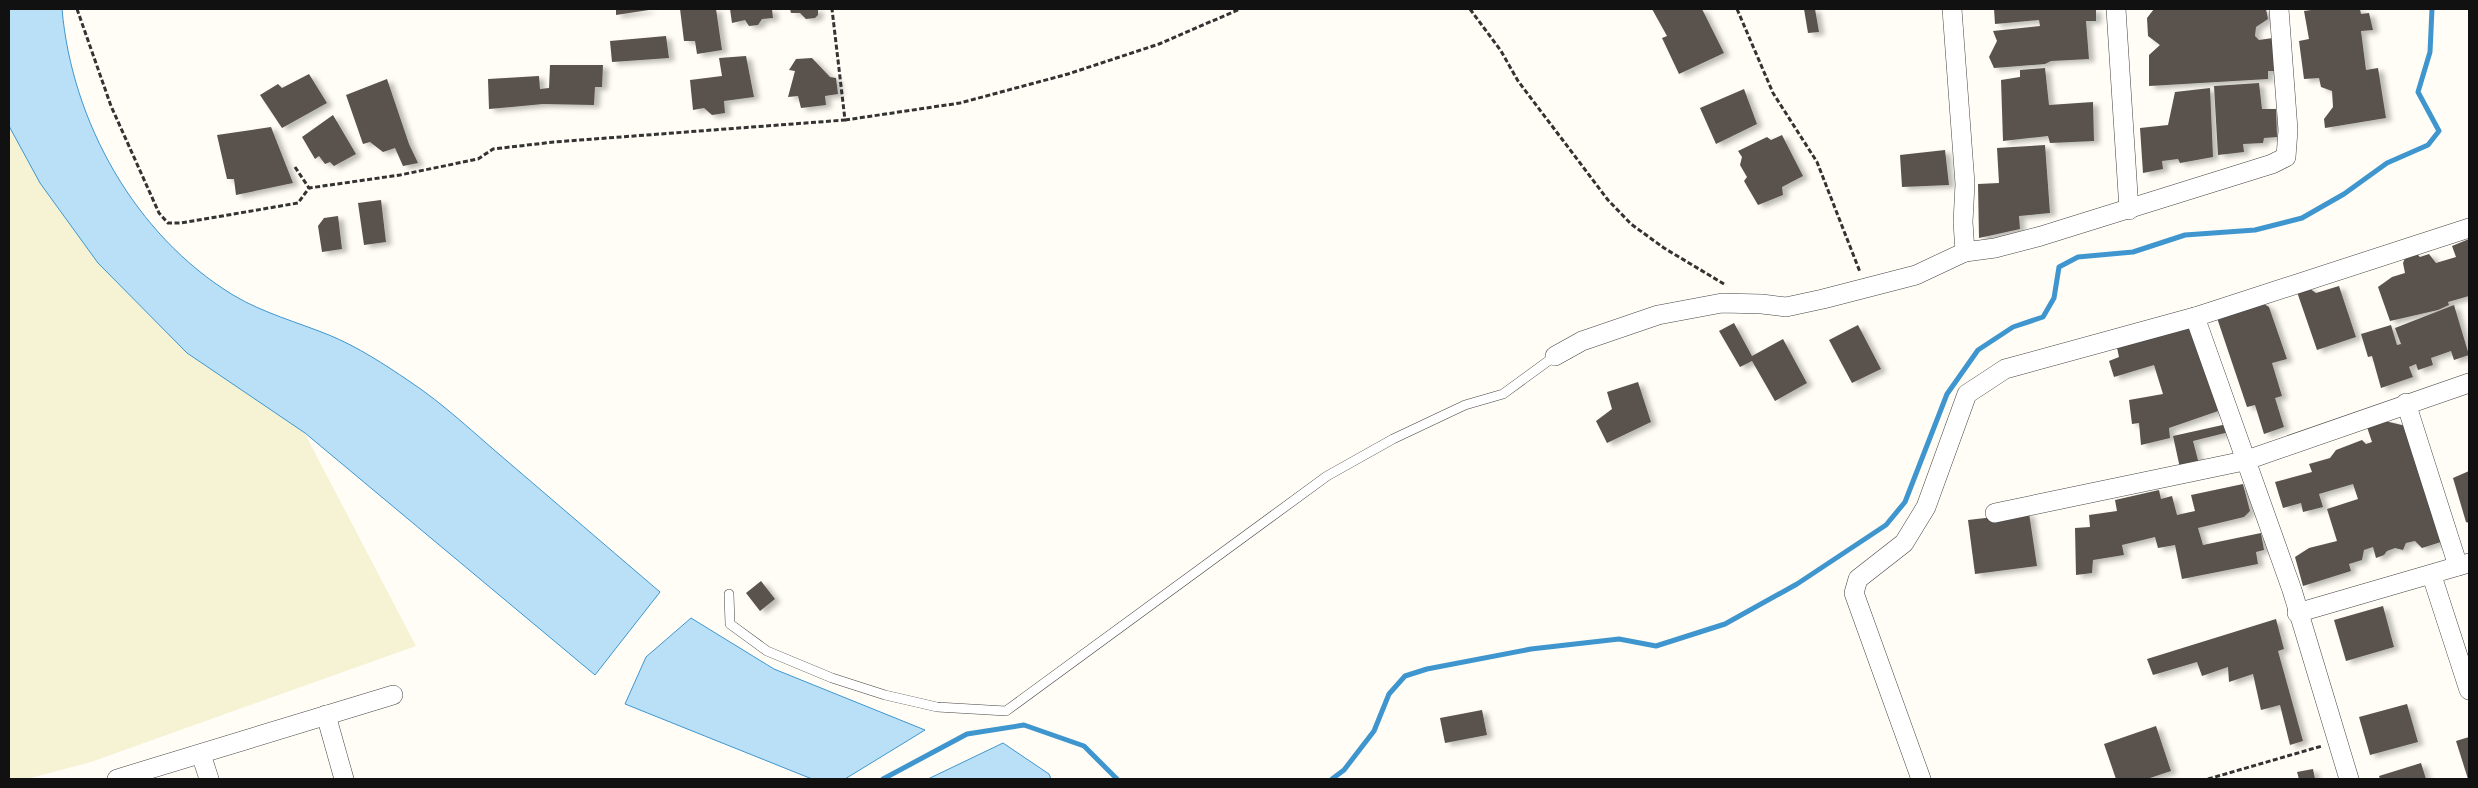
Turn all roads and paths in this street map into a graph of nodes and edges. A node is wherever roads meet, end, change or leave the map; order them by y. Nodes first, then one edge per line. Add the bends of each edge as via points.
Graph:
1 (77, 9) edge
2 (832, 9) edge
3 (1240, 9) edge
4 (1470, 9) edge
5 (1737, 9) edge
6 (1952, 9) edge
7 (2116, 9) edge
8 (2278, 9) edge
9 (845, 120) junction
10 (295, 167) dead end
11 (308, 188) junction
12 (2129, 210) junction
13 (2469, 228) edge
14 (1965, 252) junction
15 (1729, 287) dead end
16 (1866, 287) junction
17 (2195, 317) junction
18 (1555, 356) joint
19 (2469, 383) edge
20 (2406, 404) junction
21 (2244, 461) junction
22 (1996, 513) dead end
23 (2464, 565) edge
24 (2432, 576) junction
25 (729, 594) dead end
26 (2297, 614) junction
27 (2469, 690) edge
28 (393, 695) dead end
29 (326, 716) junction
30 (2338, 741) junction
31 (202, 754) junction
32 (117, 779) edge
33 (209, 779) edge
34 (344, 779) edge
35 (1921, 779) edge
36 (2208, 779) edge
37 (2349, 779) edge

1 - 11 path via 111,106 159,213 168,223 298,203
2 - 9 path
3 - 9 path via 1158,44 1068,74 960,103
4 - 15 path via 1518,81 1608,200 1631,224 1664,248
5 - 16 path via 1773,94 1817,162
6 - 14 street via 1965,184
7 - 12 street
8 - 12 street via 2288,130 2286,156 2272,164
9 - 11 path via 493,149 478,159 400,175
10 - 11 path
12 - 14 street via 1995,248
13 - 17 street
14 - 16 street via 1916,275
16 - 18 street via 1786,307 1722,303 1658,315 1582,341
17 - 21 street
17 - 35 street via 2005,369 1967,394 1926,507 1904,542 1858,579 1854,593
18 - 25 lane via 1502,394 1465,405 1420,426 1327,476 1006,711 937,707 885,695 832,678 767,651 730,624
19 - 20 street
20 - 21 street
20 - 23 street
21 - 22 street
21 - 26 street via 2292,590
23 - 24 street
24 - 26 street
24 - 27 street
26 - 30 street
28 - 29 street
29 - 31 street
29 - 34 street
30 - 36 path
30 - 37 street
31 - 32 street
31 - 33 street

